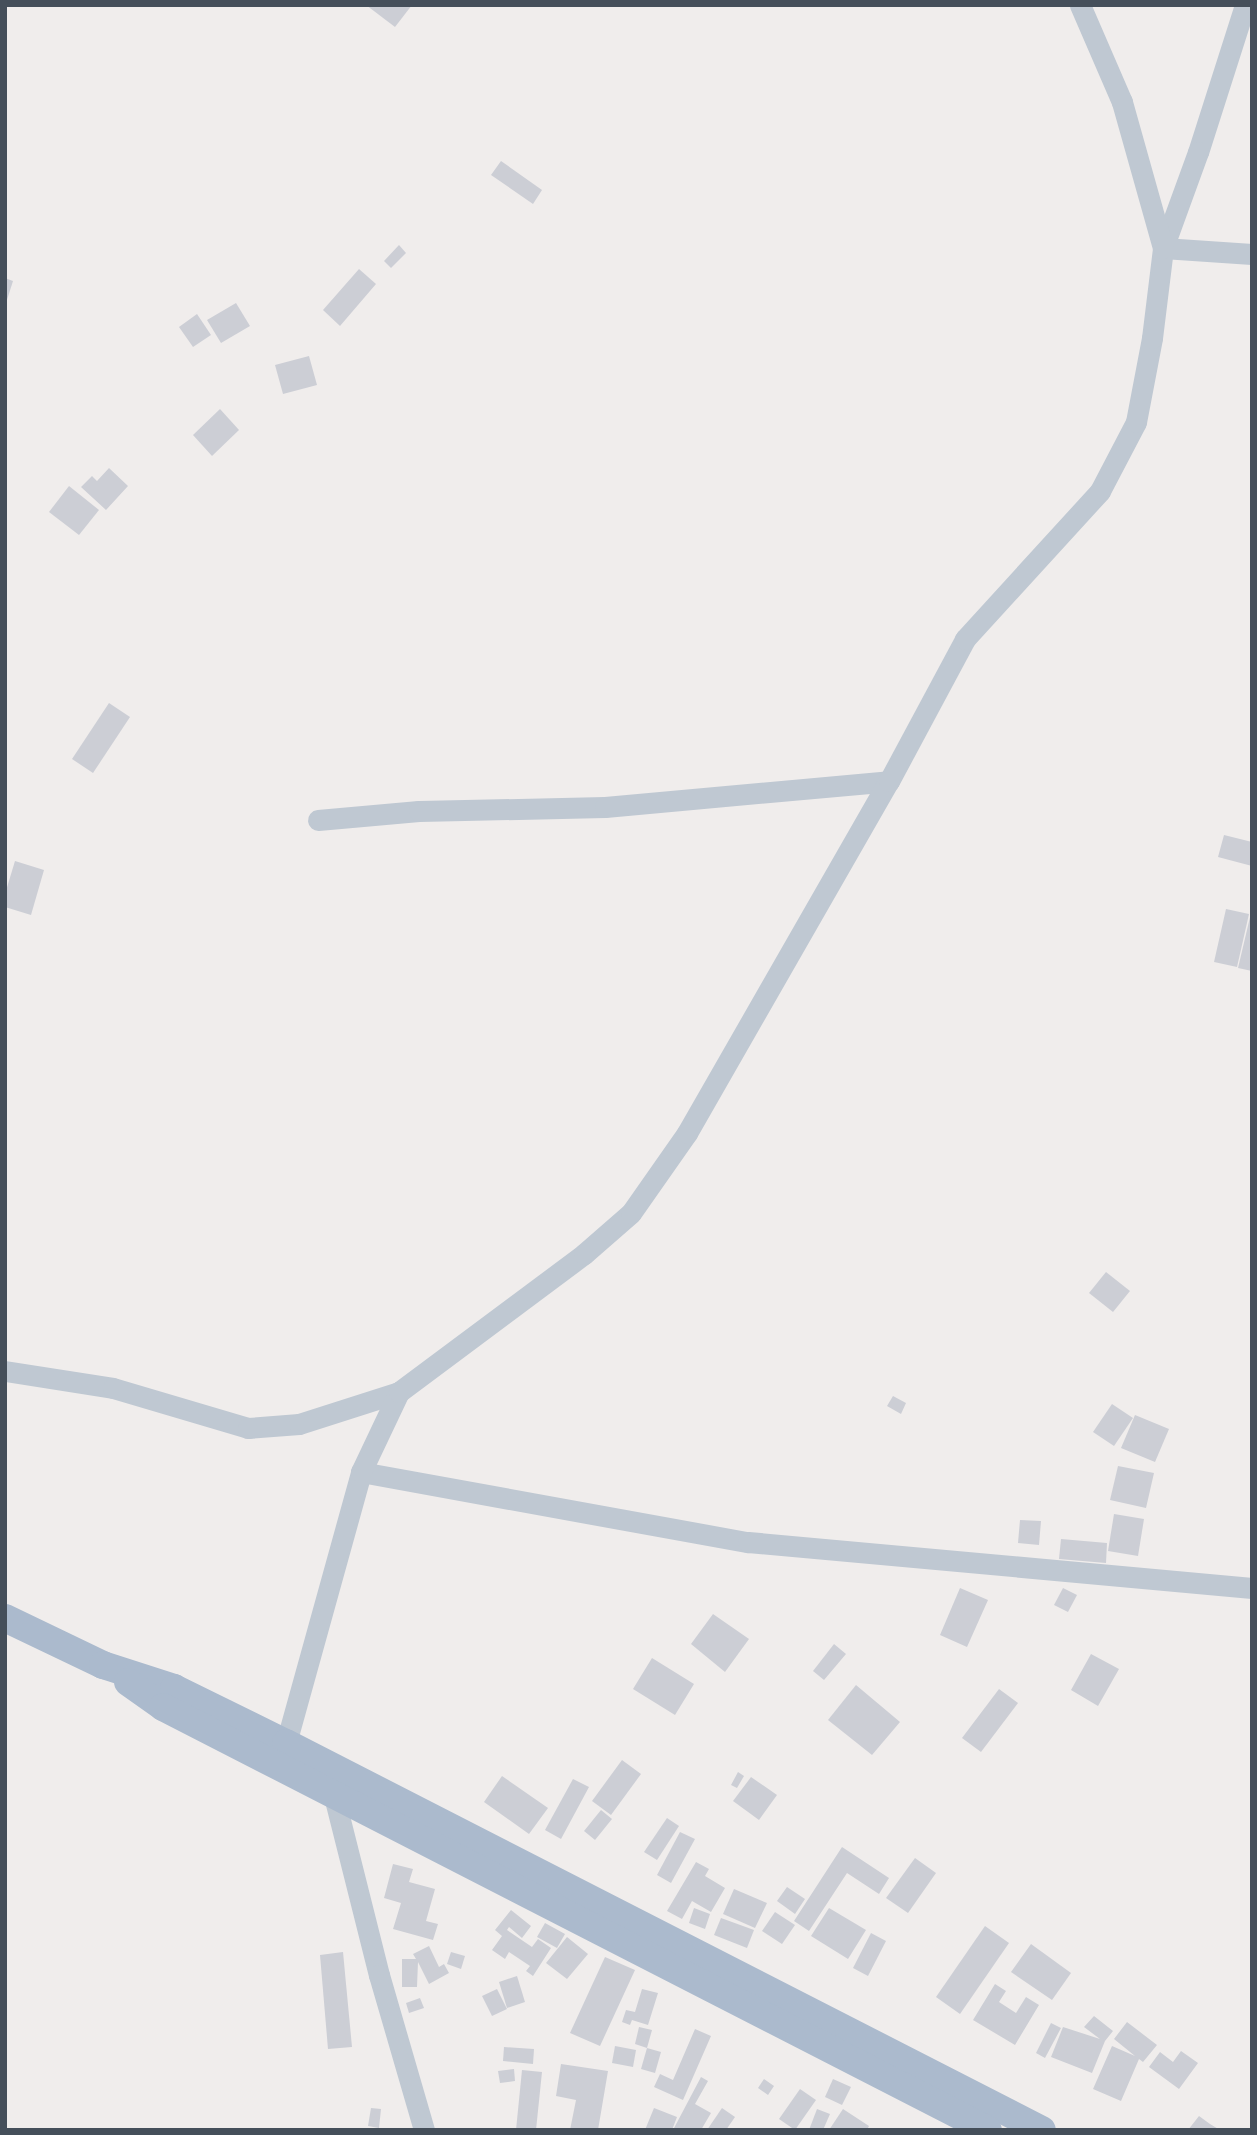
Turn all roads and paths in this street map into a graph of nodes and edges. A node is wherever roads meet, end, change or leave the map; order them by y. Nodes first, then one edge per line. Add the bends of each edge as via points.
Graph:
1 (1080, 5) edge
2 (1245, 5) edge
3 (1163, 248) junction
4 (1252, 254) edge
5 (889, 780) junction
6 (318, 820) dead end
7 (5, 1371) edge
8 (399, 1392) junction
9 (360, 1472) junction
10 (1252, 1588) edge
11 (7, 1622) edge
12 (103, 1665) junction
13 (286, 1743) junction
14 (334, 1796) junction
15 (424, 2130) edge
16 (988, 2130) edge
17 (1042, 2130) edge

1 - 3 street via 1122,102
2 - 3 street
3 - 4 street
3 - 5 street via 1136,422 1100,491 965,639
5 - 6 street via 605,807 419,811
5 - 8 street via 694,1121 631,1213 584,1254
7 - 8 street via 113,1388 248,1428 299,1423
8 - 9 street
9 - 10 street via 748,1542
9 - 13 street
11 - 12 main road
12 - 13 main road via 174,1688
12 - 14 main road via 163,1707
13 - 17 main road
14 - 15 street
14 - 16 main road

